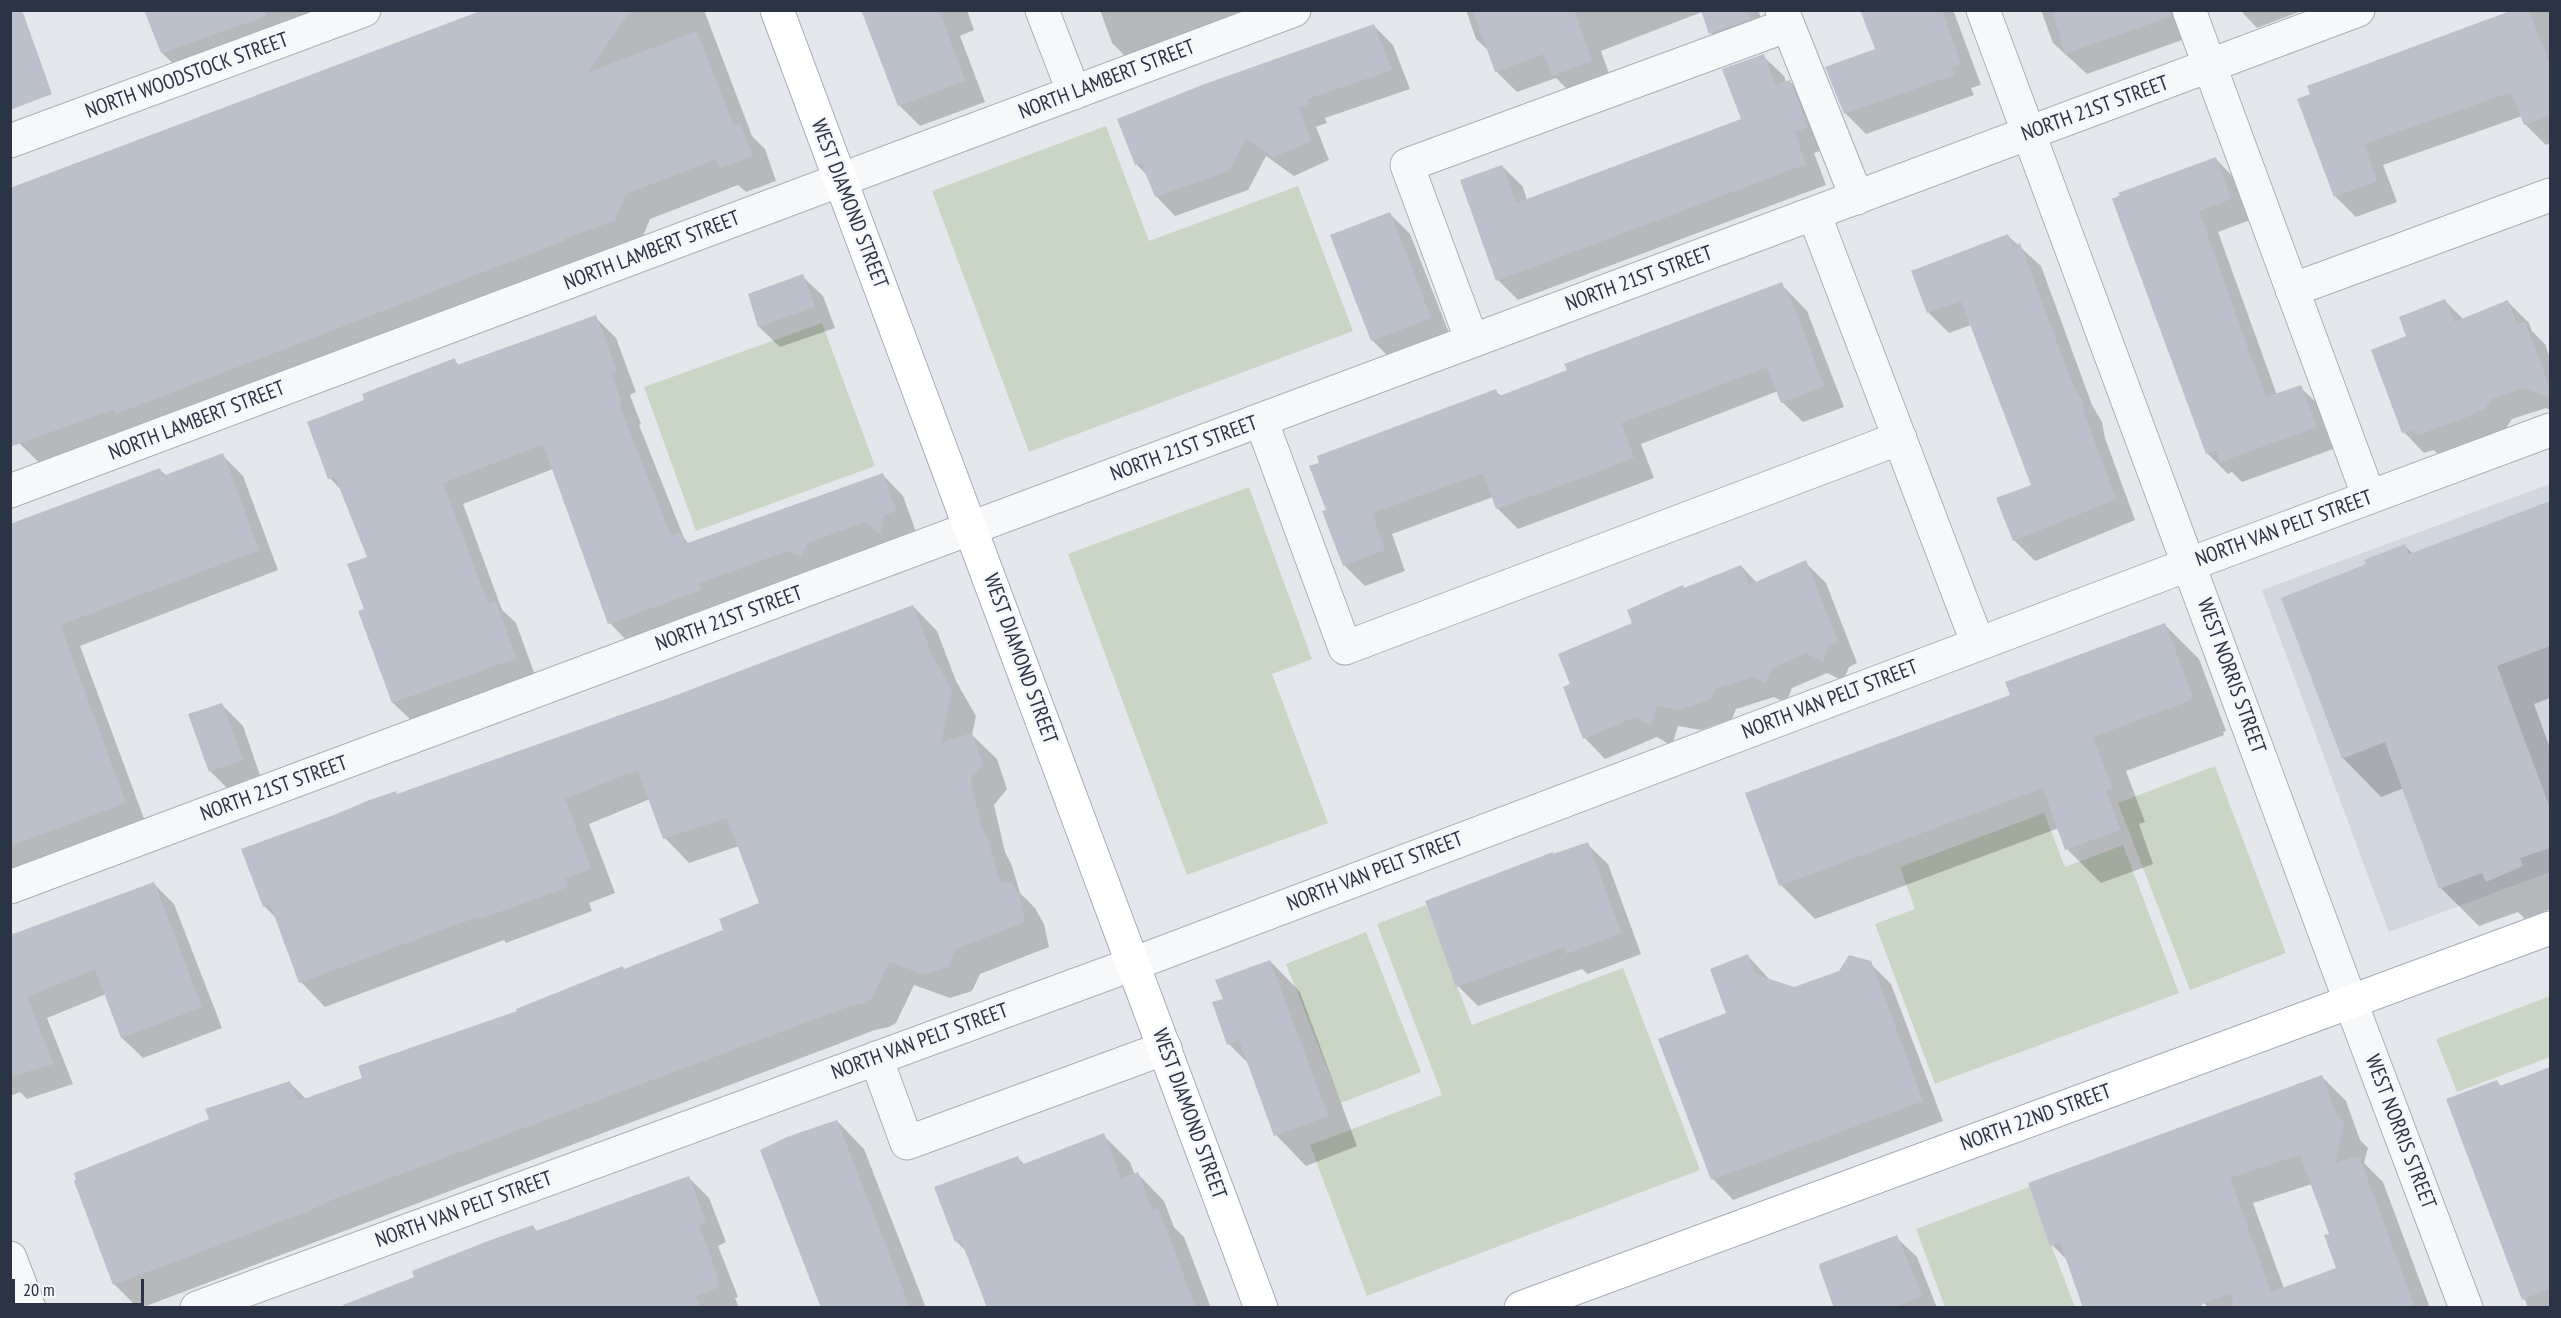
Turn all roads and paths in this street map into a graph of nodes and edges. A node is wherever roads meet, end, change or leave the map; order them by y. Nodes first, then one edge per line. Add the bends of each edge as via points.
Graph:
1 (364, 10) edge
2 (777, 10) edge
3 (1042, 10) edge
4 (1294, 10) edge
5 (1983, 10) edge
6 (2189, 10) edge
7 (2358, 10) edge
8 (1785, 18) edge
9 (2208, 66) junction
10 (1074, 93) junction
11 (2029, 133) junction
12 (10, 141) edge
13 (840, 180) junction
14 (2550, 195) edge
15 (1857, 198) junction
16 (1814, 214) junction
17 (2292, 290) junction
18 (1472, 341) junction
19 (1261, 420) junction
20 (2550, 430) edge
21 (1900, 438) junction
22 (10, 491) edge
23 (2369, 498) junction
24 (971, 528) junction
25 (2190, 564) junction
26 (1978, 644) junction
27 (10, 887) edge
28 (2550, 928) edge
29 (1133, 964) junction
30 (2351, 1003) junction
31 (1165, 1048) junction
32 (876, 1058) junction
33 (10, 1258) edge
34 (29, 1308) edge
35 (197, 1308) edge
36 (1261, 1308) edge
37 (1521, 1308) edge
38 (2466, 1308) edge

1 - 12 street, NORTH WOODSTOCK STREET
2 - 13 main road, WEST DIAMOND STREET
3 - 10 street
4 - 10 street, NORTH LAMBERT STREET
5 - 11 street, WEST NORRIS STREET
6 - 9 street
7 - 9 street, NORTH 21ST STREET
8 - 15 street
8 - 18 street via 1407,165
9 - 11 street, NORTH 21ST STREET
9 - 17 street
10 - 13 street, NORTH LAMBERT STREET
11 - 15 street, NORTH 21ST STREET
11 - 25 street, WEST NORRIS STREET
13 - 22 street, NORTH LAMBERT STREET
13 - 24 main road, WEST DIAMOND STREET
14 - 17 street
15 - 16 street, NORTH 21ST STREET
16 - 18 street, NORTH 21ST STREET
16 - 21 street
17 - 23 street
18 - 19 street, NORTH 21ST STREET
19 - 21 street via 1345,648
19 - 24 street, NORTH 21ST STREET
20 - 23 street, NORTH VAN PELT STREET
21 - 26 street
23 - 25 street, NORTH VAN PELT STREET
24 - 27 street, NORTH 21ST STREET
24 - 29 main road, WEST DIAMOND STREET
25 - 26 street, NORTH VAN PELT STREET
25 - 30 street, WEST NORRIS STREET
26 - 29 street, NORTH VAN PELT STREET
28 - 30 main road, NORTH 22ND STREET
29 - 31 main road, WEST DIAMOND STREET
29 - 32 street, NORTH VAN PELT STREET
30 - 37 main road, NORTH 22ND STREET
30 - 38 street, WEST NORRIS STREET
31 - 32 street via 907,1143
31 - 36 main road, WEST DIAMOND STREET
32 - 35 street, NORTH VAN PELT STREET
33 - 34 street

